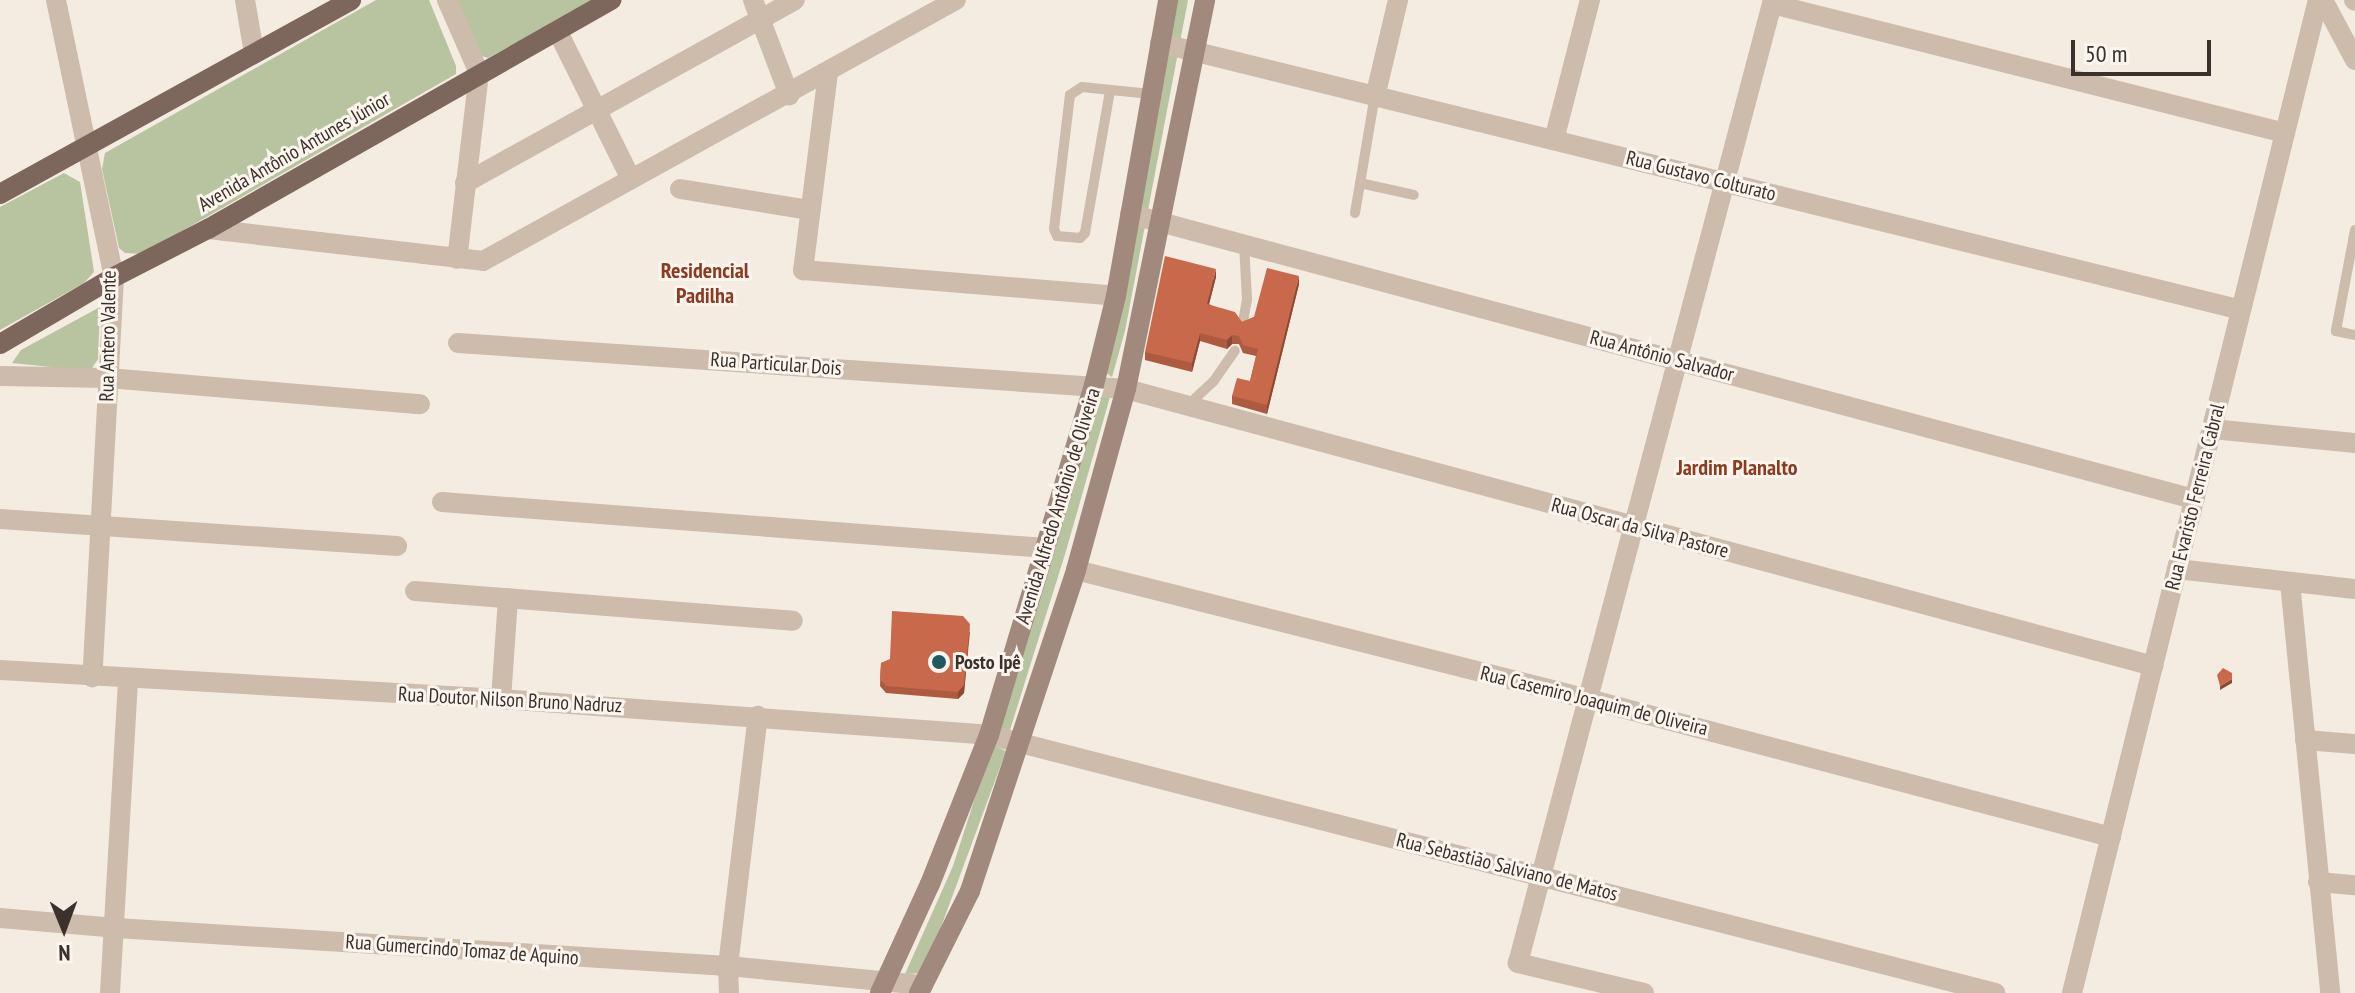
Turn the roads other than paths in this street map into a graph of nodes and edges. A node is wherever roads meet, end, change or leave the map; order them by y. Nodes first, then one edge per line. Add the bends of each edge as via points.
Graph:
1 (56, 0) edge
2 (245, 0) edge
3 (351, 0) edge
4 (447, 0) edge
5 (611, 0) edge
6 (795, 0) edge
7 (956, 0) edge
8 (1168, 0) edge
9 (1205, 0) edge
10 (1398, 0) edge
11 (1590, 0) edge
12 (2320, 0) edge
13 (1773, 2) edge
14 (757, 9) edge
15 (557, 30) junction
16 (1160, 43) junction
17 (1194, 50) junction
18 (254, 53) junction
19 (2355, 60) edge
20 (479, 73) junction
21 (828, 73) junction
22 (1110, 91) junction
23 (1376, 93) junction
24 (1151, 94) junction
25 (789, 95) junction
26 (598, 112) junction
27 (2285, 133) junction
28 (1554, 140) junction
29 (86, 147) junction
30 (631, 179) junction
31 (1725, 182) junction
32 (465, 183) junction
33 (1360, 183) junction
34 (680, 189) dead end
35 (0, 194) edge
36 (1414, 195) dead end
37 (810, 210) junction
38 (1355, 213) dead end
39 (1130, 214) junction
40 (1161, 221) junction
41 (208, 229) junction
42 (2355, 230) edge
43 (1244, 244) junction
44 (457, 259) junction
45 (114, 277) junction
46 (1116, 296) junction
47 (2241, 310) junction
48 (1243, 322) edge
49 (2355, 335) edge
50 (458, 343) dead end
51 (0, 344) edge
52 (1235, 351) dead end
53 (1678, 360) junction
54 (0, 376) edge
55 (108, 378) junction
56 (1094, 385) junction
57 (1126, 389) junction
58 (420, 404) dead end
59 (1187, 406) junction
60 (2212, 429) junction
61 (2355, 443) edge
62 (2194, 499) junction
63 (442, 502) dead end
64 (0, 519) edge
65 (1634, 526) junction
66 (101, 528) junction
67 (397, 546) dead end
68 (1046, 548) junction
69 (2177, 569) junction
70 (1076, 570) junction
71 (2290, 582) junction
72 (2355, 589) edge
73 (415, 591) dead end
74 (508, 598) junction
75 (793, 621) dead end
76 (2153, 666) junction
77 (0, 670) edge
78 (92, 677) junction
79 (128, 679) junction
80 (501, 699) junction
81 (1588, 699) junction
82 (758, 716) junction
83 (989, 735) junction
84 (2305, 740) junction
85 (1019, 742) junction
86 (2355, 744) edge
87 (2111, 837) junction
88 (1542, 875) junction
89 (2318, 882) junction
90 (2355, 885) edge
91 (0, 918) edge
92 (116, 928) junction
93 (728, 966) junction
94 (883, 987) edge
95 (921, 989) edge
96 (110, 993) edge
97 (729, 993) edge
98 (1644, 993) edge
99 (1995, 993) edge
100 (2072, 993) edge
101 (2330, 993) edge

1 - 29 street, Rua Antero Valente
2 - 18 street
3 - 18 main road
4 - 20 street
5 - 15 main road, Avenida Antônio Antunes Júnior
6 - 14 street
7 - 21 street
8 - 16 main road, Avenida Alfredo Antônio de Oliveira
9 - 17 main road, Avenida Alfredo Antônio de Oliveira
10 - 23 street
11 - 28 street
12 - 19 street
12 - 27 street, Rua Evaristo Ferreira Cabral
13 - 27 street
13 - 31 street
14 - 25 street
14 - 26 street
15 - 20 main road, Avenida Antônio Antunes Júnior
15 - 26 street
16 - 17 street, Rua Gustavo Colturato
16 - 24 main road, Avenida Alfredo Antônio de Oliveira
17 - 23 street, Rua Gustavo Colturato
17 - 40 main road, Avenida Alfredo Antônio de Oliveira
18 - 29 main road
20 - 32 street
20 - 41 main road, Avenida Antônio Antunes Júnior
21 - 25 street
21 - 37 street
22 - 22 lane via 1082,87 1070,95 1057,236 1080,238 1085,233
22 - 24 lane
23 - 28 street, Rua Gustavo Colturato
23 - 33 lane
24 - 39 main road, Avenida Alfredo Antônio de Oliveira
25 - 30 street
26 - 30 street
26 - 32 street
27 - 47 street, Rua Evaristo Ferreira Cabral
28 - 31 street, Rua Gustavo Colturato
29 - 35 main road
29 - 45 street, Rua Antero Valente
30 - 44 street via 483,261
31 - 47 street, Rua Gustavo Colturato
31 - 53 street
32 - 44 street
33 - 36 lane
33 - 38 lane
34 - 37 street
37 - 46 street via 803,270
39 - 40 street, Rua Antônio Salvador
39 - 46 main road, Avenida Alfredo Antônio de Oliveira
40 - 43 street, Rua Antônio Salvador
40 - 57 main road, Avenida Alfredo Antônio de Oliveira
41 - 44 street
41 - 45 main road, Avenida Antônio Antunes Júnior
42 - 49 lane via 2336,331
43 - 48 lane
43 - 53 street, Rua Antônio Salvador
45 - 51 main road, Avenida Antônio Antunes Júnior
45 - 55 street, Rua Antero Valente
46 - 56 main road, Avenida Alfredo Antônio de Oliveira
47 - 60 street, Rua Evaristo Ferreira Cabral
50 - 56 street, Rua Particular Dois
52 - 59 lane
53 - 62 street, Rua Antônio Salvador
53 - 65 street
54 - 55 street
55 - 58 street
55 - 66 street, Rua Antero Valente
56 - 57 street, Rua Particular Dois
56 - 68 main road, Avenida Alfredo Antônio de Oliveira
57 - 59 street, Rua Oscar da Silva Pastore
57 - 70 main road, Avenida Alfredo Antônio de Oliveira
59 - 65 street, Rua Oscar da Silva Pastore
60 - 61 street
60 - 62 street, Rua Evaristo Ferreira Cabral
62 - 69 street, Rua Evaristo Ferreira Cabral
63 - 68 street
64 - 66 street
65 - 76 street, Rua Oscar da Silva Pastore
65 - 81 street
66 - 67 street
66 - 78 street, Rua Antero Valente
68 - 83 main road, Avenida Alfredo Antônio de Oliveira
69 - 71 street
69 - 76 street, Rua Evaristo Ferreira Cabral
70 - 81 street, Rua Casemiro Joaquim de Oliveira
70 - 85 main road, Avenida Alfredo Antônio de Oliveira
71 - 72 street
71 - 84 street
73 - 74 street
74 - 75 street
74 - 80 street
76 - 87 street, Rua Evaristo Ferreira Cabral
77 - 78 street, Rua Doutor Nilson Bruno Nadruz
78 - 79 street, Rua Doutor Nilson Bruno Nadruz
79 - 80 street, Rua Doutor Nilson Bruno Nadruz
79 - 92 street
80 - 82 street, Rua Doutor Nilson Bruno Nadruz
81 - 87 street, Rua Casemiro Joaquim de Oliveira
81 - 88 street
82 - 83 street, Rua Doutor Nilson Bruno Nadruz
82 - 93 street
83 - 85 street, Rua Doutor Nilson Bruno Nadruz
83 - 94 main road, Avenida Alfredo Antônio de Oliveira
84 - 86 street
84 - 89 street
85 - 88 street, Rua Sebastião Salviano de Matos
85 - 95 main road, Avenida Alfredo Antônio de Oliveira via 970,891
87 - 100 street, Rua Evaristo Ferreira Cabral
88 - 98 street via 1518,963
88 - 99 street, Rua Sebastião Salviano de Matos
89 - 90 street
89 - 101 street
91 - 92 street, Rua Gumercindo Tomaz de Aquino
92 - 93 street, Rua Gumercindo Tomaz de Aquino
92 - 96 street
93 - 94 street, Rua Gumercindo Tomaz de Aquino
93 - 97 street
94 - 95 street, Rua Gumercindo Tomaz de Aquino

